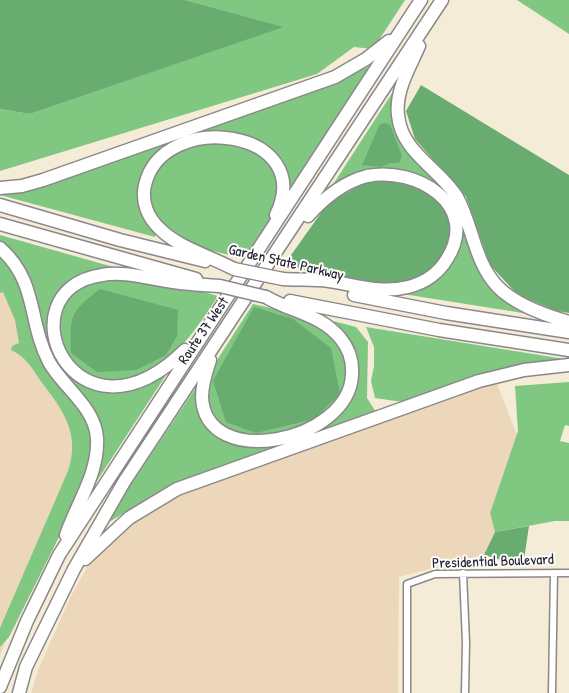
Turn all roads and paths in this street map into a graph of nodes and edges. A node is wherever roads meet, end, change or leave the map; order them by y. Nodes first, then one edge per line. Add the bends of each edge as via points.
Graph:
1 (442, 0) edge
2 (418, 5) edge
3 (429, 19) junction
4 (0, 188) edge
5 (0, 205) edge
6 (0, 224) edge
7 (291, 230) junction
8 (262, 244) junction
9 (0, 248) edge
10 (234, 269) junction
11 (283, 279) junction
12 (220, 286) junction
13 (266, 297) junction
14 (569, 322) edge
15 (204, 331) junction
16 (569, 332) edge
17 (214, 345) junction
18 (569, 350) edge
19 (569, 365) edge
20 (59, 555) junction
21 (74, 569) junction
22 (463, 573) junction
23 (554, 573) junction
24 (569, 573) edge
25 (0, 687) edge
26 (19, 693) edge
27 (406, 693) edge
28 (466, 693) edge
29 (552, 693) edge

1 - 3 highway, Route 37 West
2 - 4 highway via 384,47 335,77 43,180
2 - 8 highway, Route 37 West
3 - 7 highway, Route 37 West
3 - 14 highway via 400,94 398,112 402,133 457,198 482,263 496,284 524,305
5 - 10 highway, Garden State Parkway
6 - 12 highway
7 - 11 highway via 342,187 362,178 385,174 412,178 433,188 450,207 455,229 451,253 440,269 425,281 408,287 375,290 328,281
7 - 17 highway, Route 37 West
8 - 10 highway via 282,196 280,173 266,151 248,142 213,137 187,142 164,156 151,171 144,189 146,207 152,220 181,244
8 - 15 highway, Route 37 West
9 - 20 highway via 24,279 50,363 87,411 97,435 96,460 91,476
10 - 11 highway, Garden State Parkway, bridge
11 - 16 highway, Garden State Parkway via 384,301
12 - 13 highway, bridge
12 - 15 highway via 116,274 95,276 74,285 61,298 52,327 55,350 67,367 84,380 109,385 132,383 157,373
13 - 17 highway via 313,317 345,344 352,377 348,396 338,410 315,427 294,435 254,441 228,436 211,421 203,403 203,383
13 - 18 highway via 438,330
15 - 20 highway, Route 37 West
17 - 21 highway, Route 37 West via 124,482
19 - 21 highway via 534,368 480,381 189,484 138,512
20 - 25 highway, Route 37 West
21 - 26 highway, Route 37 West via 30,660
22 - 23 street, Presidential Boulevard
22 - 27 street, Presidential Boulevard via 435,574 407,584
22 - 28 street
23 - 24 street, Presidential Boulevard
23 - 29 street

